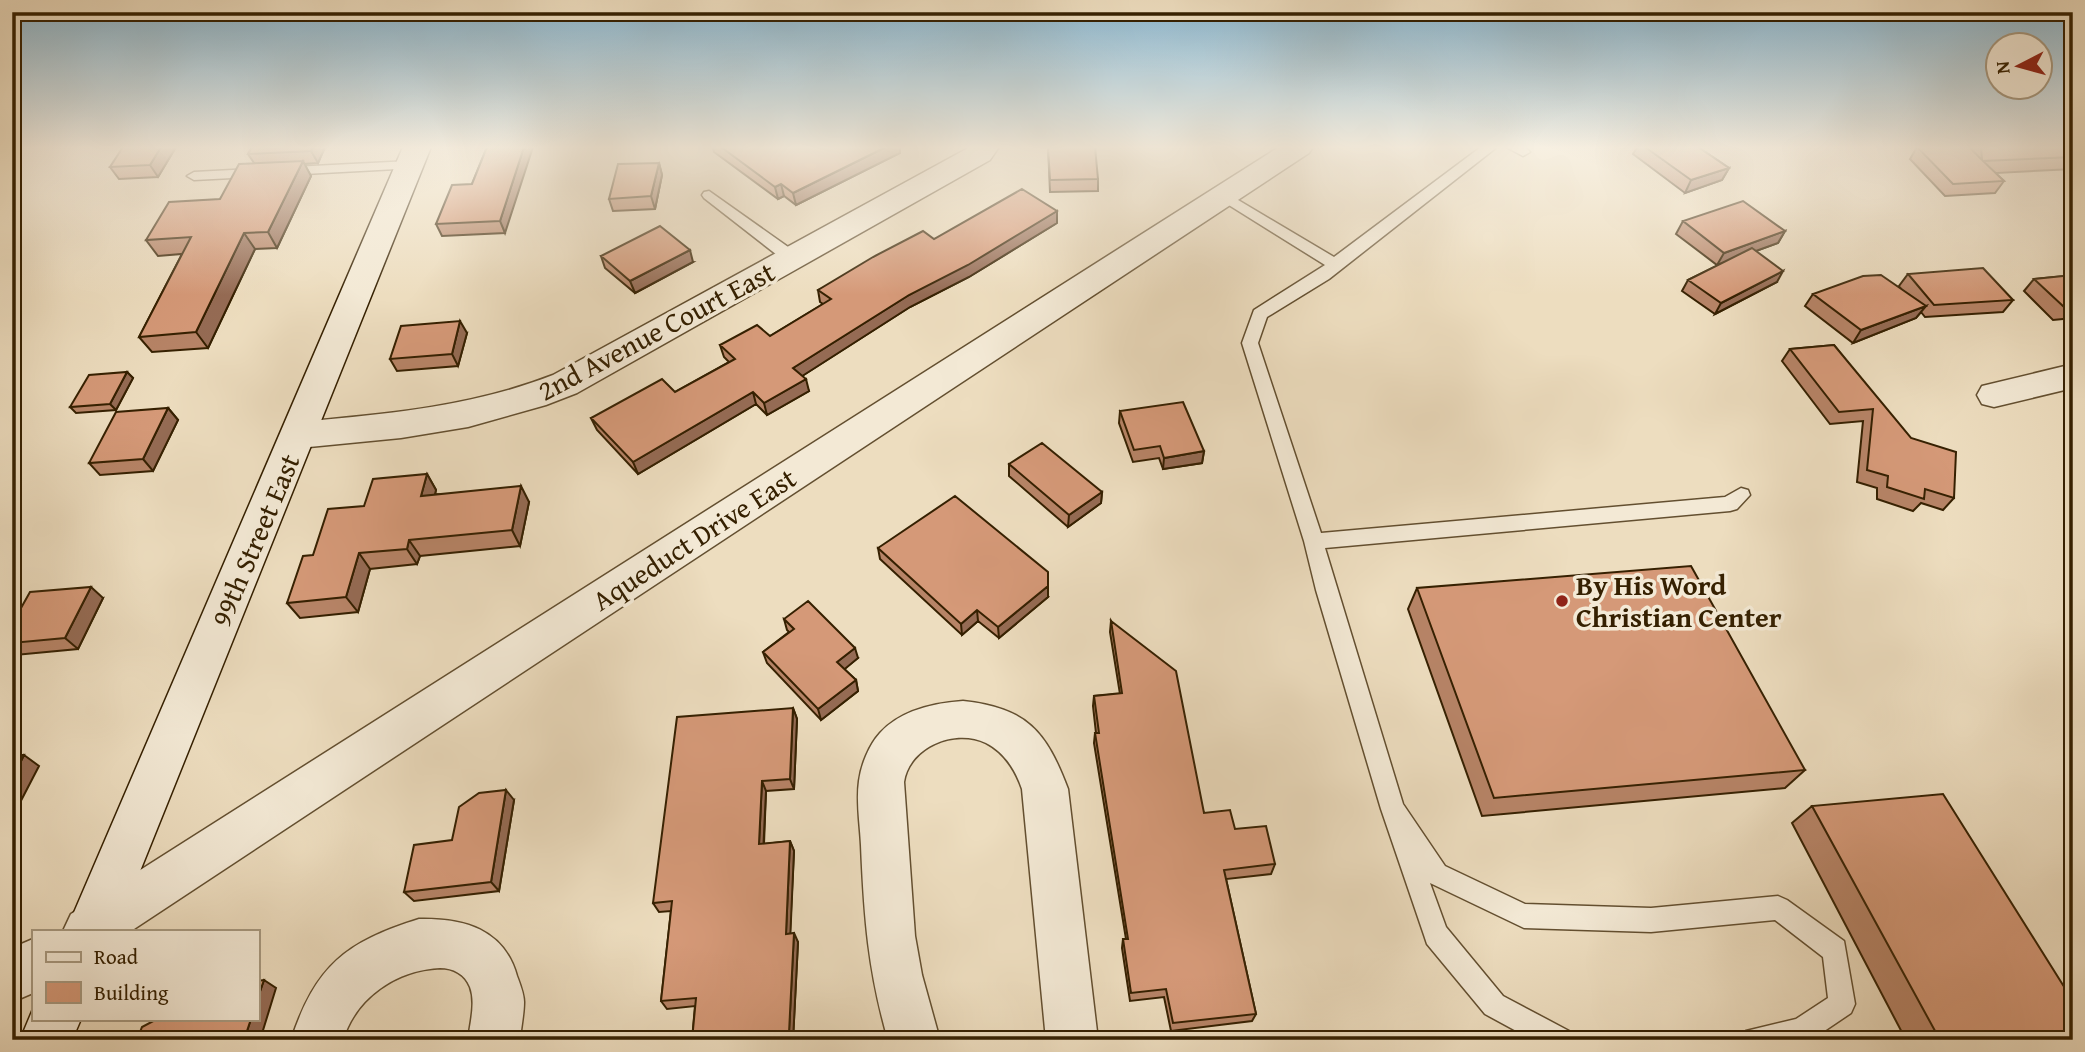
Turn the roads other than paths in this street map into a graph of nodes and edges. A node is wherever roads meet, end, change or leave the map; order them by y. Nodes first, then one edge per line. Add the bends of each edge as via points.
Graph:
1 (397, 196) edge
2 (710, 196) edge
3 (904, 196) edge
4 (1425, 196) edge
5 (1223, 197) joint
6 (792, 258) junction
7 (1335, 264) junction
8 (2073, 376) edge
9 (1994, 395) dead end
10 (299, 435) junction
11 (1741, 495) dead end
12 (1314, 541) junction
13 (1394, 809) junction
14 (90, 930) edge
15 (32, 965) edge
16 (12, 977) edge
17 (55, 1020) edge
18 (46, 1040) edge
19 (317, 1040) edge
20 (494, 1040) edge
21 (914, 1040) edge
22 (1072, 1040) edge
23 (1560, 1040) edge
24 (1755, 1040) edge

1 - 10 street, 99th Street East
2 - 6 lane
3 - 6 street, 2nd Avenue Court East
4 - 7 lane
5 - 7 lane
5 - 14 street, Aqueduct Drive East
6 - 10 street, 2nd Avenue Court East via 530,399 424,422
7 - 12 lane via 1260,314 1250,343
8 - 9 street
10 - 14 street, 99th Street East
11 - 12 lane via 1730,504
12 - 13 lane
13 - 23 lane via 1436,935 1494,1005
13 - 24 lane via 1437,874 1524,916 1651,920 1778,908 1835,950 1842,1004 1801,1031
15 - 16 street
17 - 18 street
19 - 20 street via 337,995 356,976 400,949 443,942 481,957 493,974 499,994
21 - 22 street via 890,937 883,767 894,746 914,730 967,720 988,722 1016,739 1036,762 1045,789

